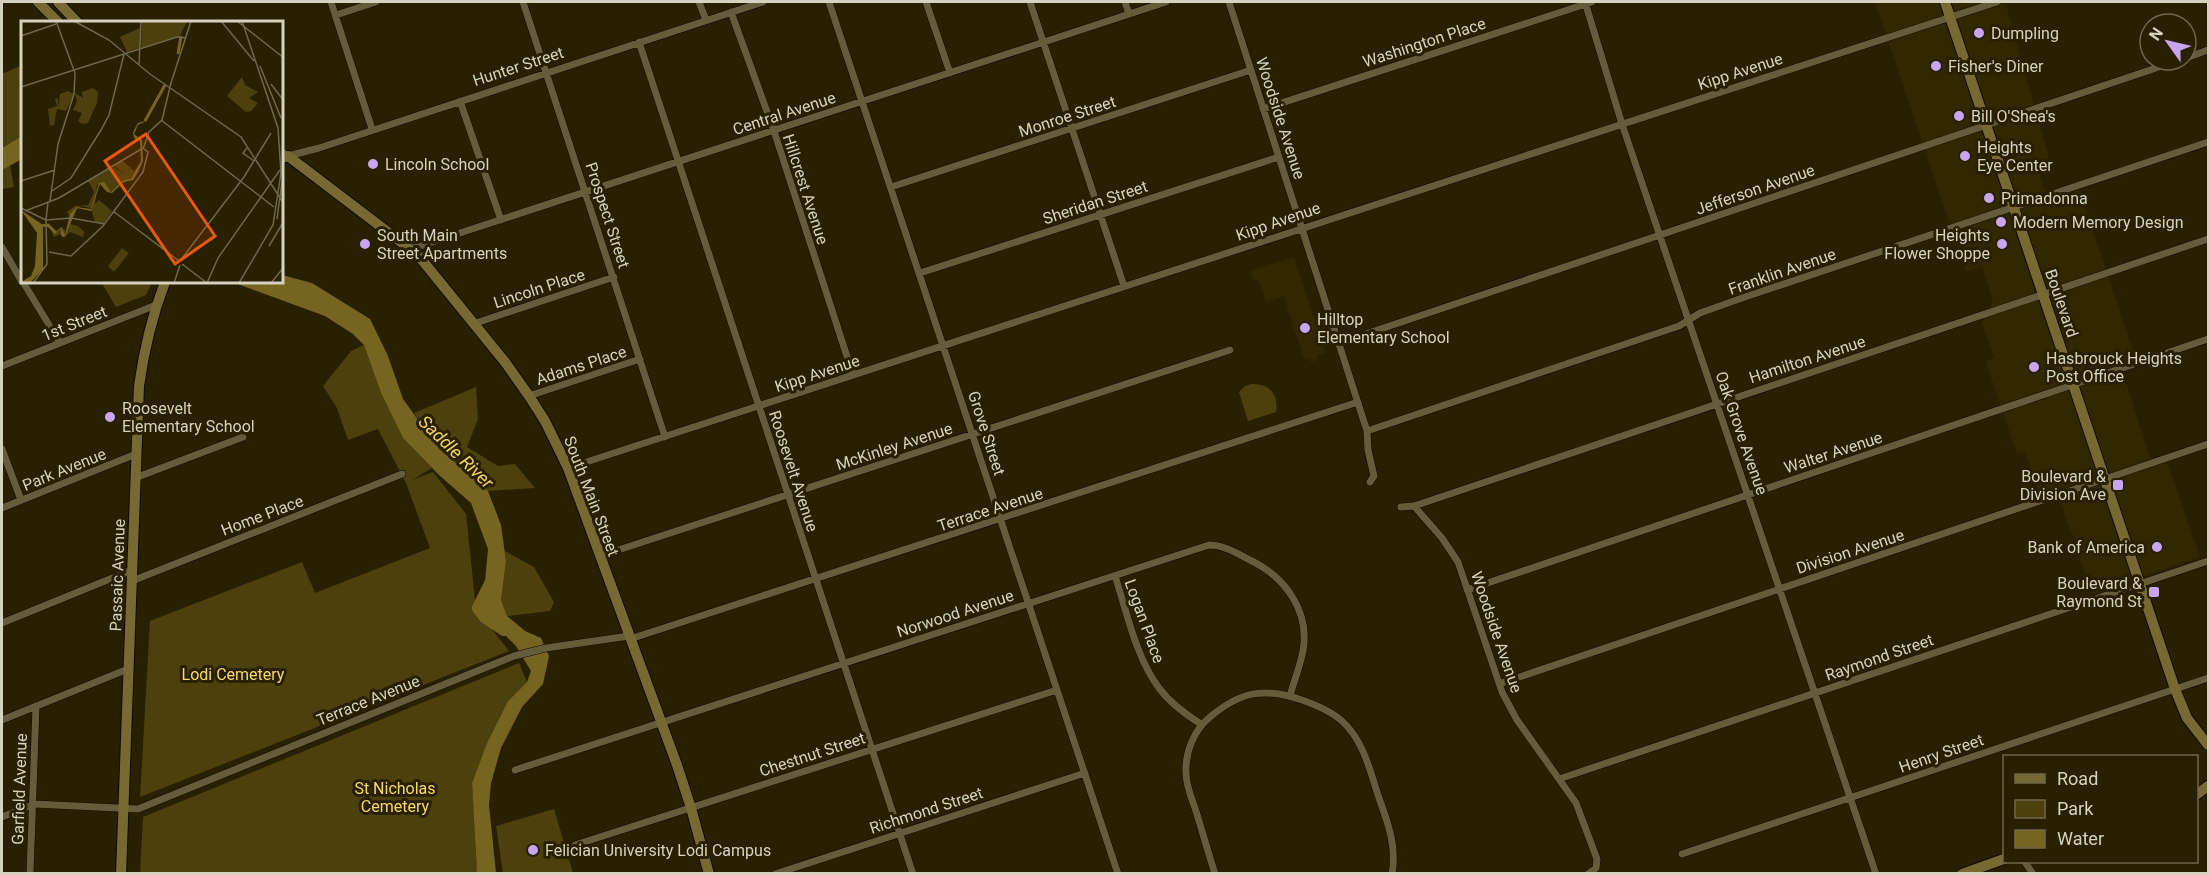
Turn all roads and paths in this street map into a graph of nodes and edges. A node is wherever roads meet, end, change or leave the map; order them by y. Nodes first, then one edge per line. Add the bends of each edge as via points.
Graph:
1 (38, 2) edge
2 (58, 2) edge
3 (331, 2) edge
4 (376, 2) edge
5 (523, 2) edge
6 (699, 2) edge
7 (763, 2) edge
8 (829, 2) edge
9 (926, 2) edge
10 (1030, 2) edge
11 (1125, 2) edge
12 (1166, 2) edge
13 (1229, 2) edge
14 (1587, 2) edge
15 (1945, 2) edge
16 (1997, 2) edge
17 (731, 12) junction
18 (1129, 14) junction
19 (336, 15) junction
20 (1950, 16) junction
21 (57, 21) edge
22 (76, 21) edge
23 (706, 21) junction
24 (639, 42) junction
25 (1044, 42) junction
26 (1251, 70) junction
27 (547, 72) junction
28 (2144, 72) edge
29 (950, 73) junction
30 (460, 101) junction
31 (863, 102) junction
32 (1263, 109) junction
33 (1622, 124) junction
34 (1987, 125) junction
35 (1072, 128) junction
36 (372, 129) junction
37 (774, 131) junction
38 (2208, 142) edge
39 (284, 155) edge
40 (1279, 157) junction
41 (678, 162) junction
42 (891, 187) junction
43 (587, 192) junction
44 (2014, 207) junction
45 (1100, 215) junction
46 (501, 220) junction
47 (1302, 227) junction
48 (1660, 235) junction
49 (2208, 239) edge
50 (2, 247) edge
51 (411, 249) junction
52 (920, 273) junction
53 (614, 277) junction
54 (21, 279) edge
55 (24, 284) edge
56 (164, 284) edge
57 (1124, 286) junction
58 (2043, 294) junction
59 (156, 305) junction
60 (1689, 319) junction
61 (473, 324) junction
62 (2208, 339) edge
63 (60, 343) junction
64 (1339, 343) junction
65 (943, 345) junction
66 (1230, 350) dead end
67 (640, 359) junction
68 (2, 366) edge
69 (853, 375) junction
70 (2074, 385) junction
71 (530, 396) junction
72 (1358, 402) junction
73 (1717, 403) junction
74 (759, 406) junction
75 (1367, 431) junction
76 (973, 434) junction
77 (665, 436) junction
78 (243, 437) dead end
79 (2208, 444) edge
80 (2, 449) edge
81 (136, 454) junction
82 (568, 468) junction
83 (402, 474) dead end
84 (135, 478) junction
85 (2105, 479) junction
86 (1370, 482) dead end
87 (1748, 494) junction
88 (788, 495) junction
89 (21, 500) junction
90 (1414, 506) junction
91 (1401, 507) dead end
92 (2, 508) edge
93 (1001, 520) junction
94 (600, 556) junction
95 (2208, 561) edge
96 (132, 575) junction
97 (1115, 576) junction
98 (816, 580) junction
99 (2141, 584) junction
100 (1780, 588) junction
101 (1467, 590) junction
102 (1029, 604) junction
103 (2, 623) edge
104 (630, 638) junction
105 (843, 663) junction
106 (128, 669) junction
107 (2208, 678) edge
108 (1499, 684) junction
109 (2175, 689) junction
110 (1057, 690) junction
111 (1815, 693) junction
112 (1290, 696) junction
113 (36, 706) junction
114 (2, 720) edge
115 (661, 724) junction
116 (1201, 724) junction
117 (2208, 744) edge
118 (872, 749) junction
119 (515, 770) dead end
120 (1085, 773) junction
121 (1559, 779) junction
122 (1850, 797) junction
123 (32, 804) junction
124 (123, 808) junction
125 (691, 808) junction
126 (2, 817) edge
127 (899, 833) junction
128 (575, 845) dead end
129 (1682, 854) dead end
130 (2003, 859) edge
131 (30, 873) edge
132 (121, 873) edge
133 (709, 873) edge
134 (775, 873) edge
135 (913, 873) edge
136 (1118, 873) edge
137 (1215, 873) edge
138 (1392, 873) edge
139 (1588, 873) edge
140 (1876, 873) edge
141 (1962, 873) edge

1 - 21 street
2 - 22 street
3 - 19 street
4 - 19 street
5 - 27 street, Prospect Street
6 - 23 street
7 - 17 street, Hunter Street
8 - 31 street, Grove Street
9 - 29 street
10 - 25 street
11 - 18 street
12 - 18 street, Central Avenue
13 - 26 street, Woodside Avenue
14 - 32 street, Washington Place
14 - 33 street, Oak Grove Avenue
15 - 20 street, Boulevard
16 - 20 street, Kipp Avenue
17 - 23 street, Hunter Street
17 - 37 street, Hillcrest Avenue
18 - 25 street, Central Avenue
19 - 36 street
20 - 33 street, Kipp Avenue
20 - 34 street, Boulevard
23 - 24 street, Hunter Street
24 - 27 street, Hunter Street
24 - 41 street, Roosevelt Avenue
25 - 29 street, Central Avenue
25 - 35 street
26 - 32 street, Woodside Avenue
26 - 35 street, Monroe Street
27 - 30 street, Hunter Street
27 - 43 street, Prospect Street
28 - 34 street, Jefferson Avenue
29 - 31 street, Central Avenue
30 - 36 street, Hunter Street
30 - 46 street
31 - 37 street, Central Avenue
31 - 42 street, Grove Street
32 - 40 street, Woodside Avenue
33 - 47 street, Kipp Avenue
33 - 48 street, Oak Grove Avenue
34 - 44 street, Boulevard
34 - 48 street, Jefferson Avenue
35 - 42 street, Monroe Street
35 - 45 street
36 - 39 street, Hunter Street
37 - 41 street, Central Avenue
37 - 69 street, Hillcrest Avenue
38 - 44 street, Franklin Avenue
39 - 51 street, South Main Street
40 - 45 street, Sheridan Street
40 - 47 street, Woodside Avenue
41 - 43 street, Central Avenue
41 - 74 street, Roosevelt Avenue
42 - 52 street, Grove Street
43 - 46 street, Central Avenue
43 - 53 street, Prospect Street
44 - 58 street, Boulevard
44 - 60 street, Franklin Avenue
45 - 52 street, Sheridan Street
45 - 57 street
46 - 51 street, Central Avenue
47 - 57 street, Kipp Avenue
47 - 64 street, Woodside Avenue
48 - 60 street, Oak Grove Avenue
48 - 64 street, Jefferson Avenue
49 - 58 street, Hamilton Avenue
50 - 54 street
51 - 61 street, South Main Street
52 - 65 street, Grove Street
53 - 61 street, Lincoln Place
53 - 67 street, Prospect Street
55 - 63 street
56 - 59 street, Passaic Avenue
57 - 65 street, Kipp Avenue
58 - 70 street, Boulevard
58 - 73 street, Hamilton Avenue
59 - 63 street, 1st Street
59 - 81 street, Passaic Avenue via 141,369
60 - 73 street, Oak Grove Avenue
60 - 75 street, Franklin Avenue via 1679,326
61 - 71 street, South Main Street
62 - 70 street, Walter Avenue
63 - 68 street, 1st Street
64 - 72 street, Woodside Avenue
65 - 69 street, Kipp Avenue
65 - 76 street, Grove Street
66 - 76 street, McKinley Avenue
67 - 71 street, Adams Place
67 - 77 street, Prospect Street
69 - 74 street, Kipp Avenue
70 - 85 street, Boulevard
70 - 87 street, Walter Avenue
71 - 82 street, South Main Street
72 - 75 street, Woodside Avenue
72 - 93 street, Terrace Avenue
73 - 87 street, Oak Grove Avenue
73 - 90 street, Hamilton Avenue
74 - 77 street, Kipp Avenue
74 - 88 street, Roosevelt Avenue
75 - 86 street, Woodside Avenue via 1374,476
76 - 88 street, McKinley Avenue
76 - 93 street, Grove Street
77 - 82 street, Kipp Avenue
78 - 84 street
79 - 85 street, Division Avenue
80 - 89 street
81 - 84 street, Passaic Avenue
81 - 89 street, Park Avenue
82 - 94 street, South Main Street
83 - 96 street, Home Place
84 - 96 street, Passaic Avenue
85 - 99 street, Boulevard
85 - 100 street, Division Avenue
87 - 100 street, Oak Grove Avenue
87 - 101 street, Walter Avenue
88 - 94 street, McKinley Avenue
88 - 98 street, Roosevelt Avenue
89 - 92 street, Park Avenue
90 - 91 street
90 - 101 street, Woodside Avenue via 1458,562
93 - 98 street, Terrace Avenue
93 - 102 street, Grove Street
94 - 104 street, South Main Street
95 - 99 street, Raymond Street
96 - 103 street, Home Place
96 - 106 street, Passaic Avenue
97 - 102 street, Norwood Avenue
97 - 112 street, Norwood Avenue via 1209,545 1232,551 1274,574 1292,595 1303,626 1303,651
97 - 116 street, Logan Place via 1150,676 1170,701
98 - 104 street, Terrace Avenue
98 - 105 street, Roosevelt Avenue
99 - 109 street, Boulevard
99 - 111 street, Raymond Street
100 - 108 street, Division Avenue
100 - 111 street, Oak Grove Avenue
101 - 108 street, Woodside Avenue
102 - 105 street, Norwood Avenue
102 - 110 street, Grove Street
104 - 115 street, South Main Street
104 - 124 street, Terrace Avenue via 513,656 138,809
105 - 115 street, Norwood Avenue
105 - 118 street, Roosevelt Avenue
106 - 113 street
106 - 124 street, Passaic Avenue
107 - 109 street, Henry Street
108 - 121 street, Woodside Avenue via 1517,720
109 - 117 street, Boulevard via 2187,718
109 - 122 street, Henry Street
110 - 118 street, Chestnut Street
110 - 120 street, Grove Street
111 - 121 street, Raymond Street
111 - 122 street, Oak Grove Avenue
112 - 116 street via 1268,692 1244,695 1223,705
112 - 138 street via 1334,715 1356,736 1390,831
113 - 114 street
113 - 123 street, Garfield Avenue
115 - 119 street, Norwood Avenue
115 - 125 street, South Main Street
116 - 137 street via 1190,748 1186,772
118 - 125 street, Chestnut Street
118 - 127 street, Roosevelt Avenue
120 - 127 street, Richmond Street
120 - 136 street, Grove Street
121 - 139 street, Woodside Avenue via 1580,810 1597,859 1596,868
122 - 129 street, Henry Street
122 - 140 street, Oak Grove Avenue
123 - 124 street, Terrace Avenue
123 - 126 street
123 - 131 street, Garfield Avenue
124 - 132 street, Passaic Avenue
125 - 128 street, Chestnut Street
125 - 133 street, South Main Street
127 - 134 street, Richmond Street
127 - 135 street, Roosevelt Avenue
130 - 141 street

